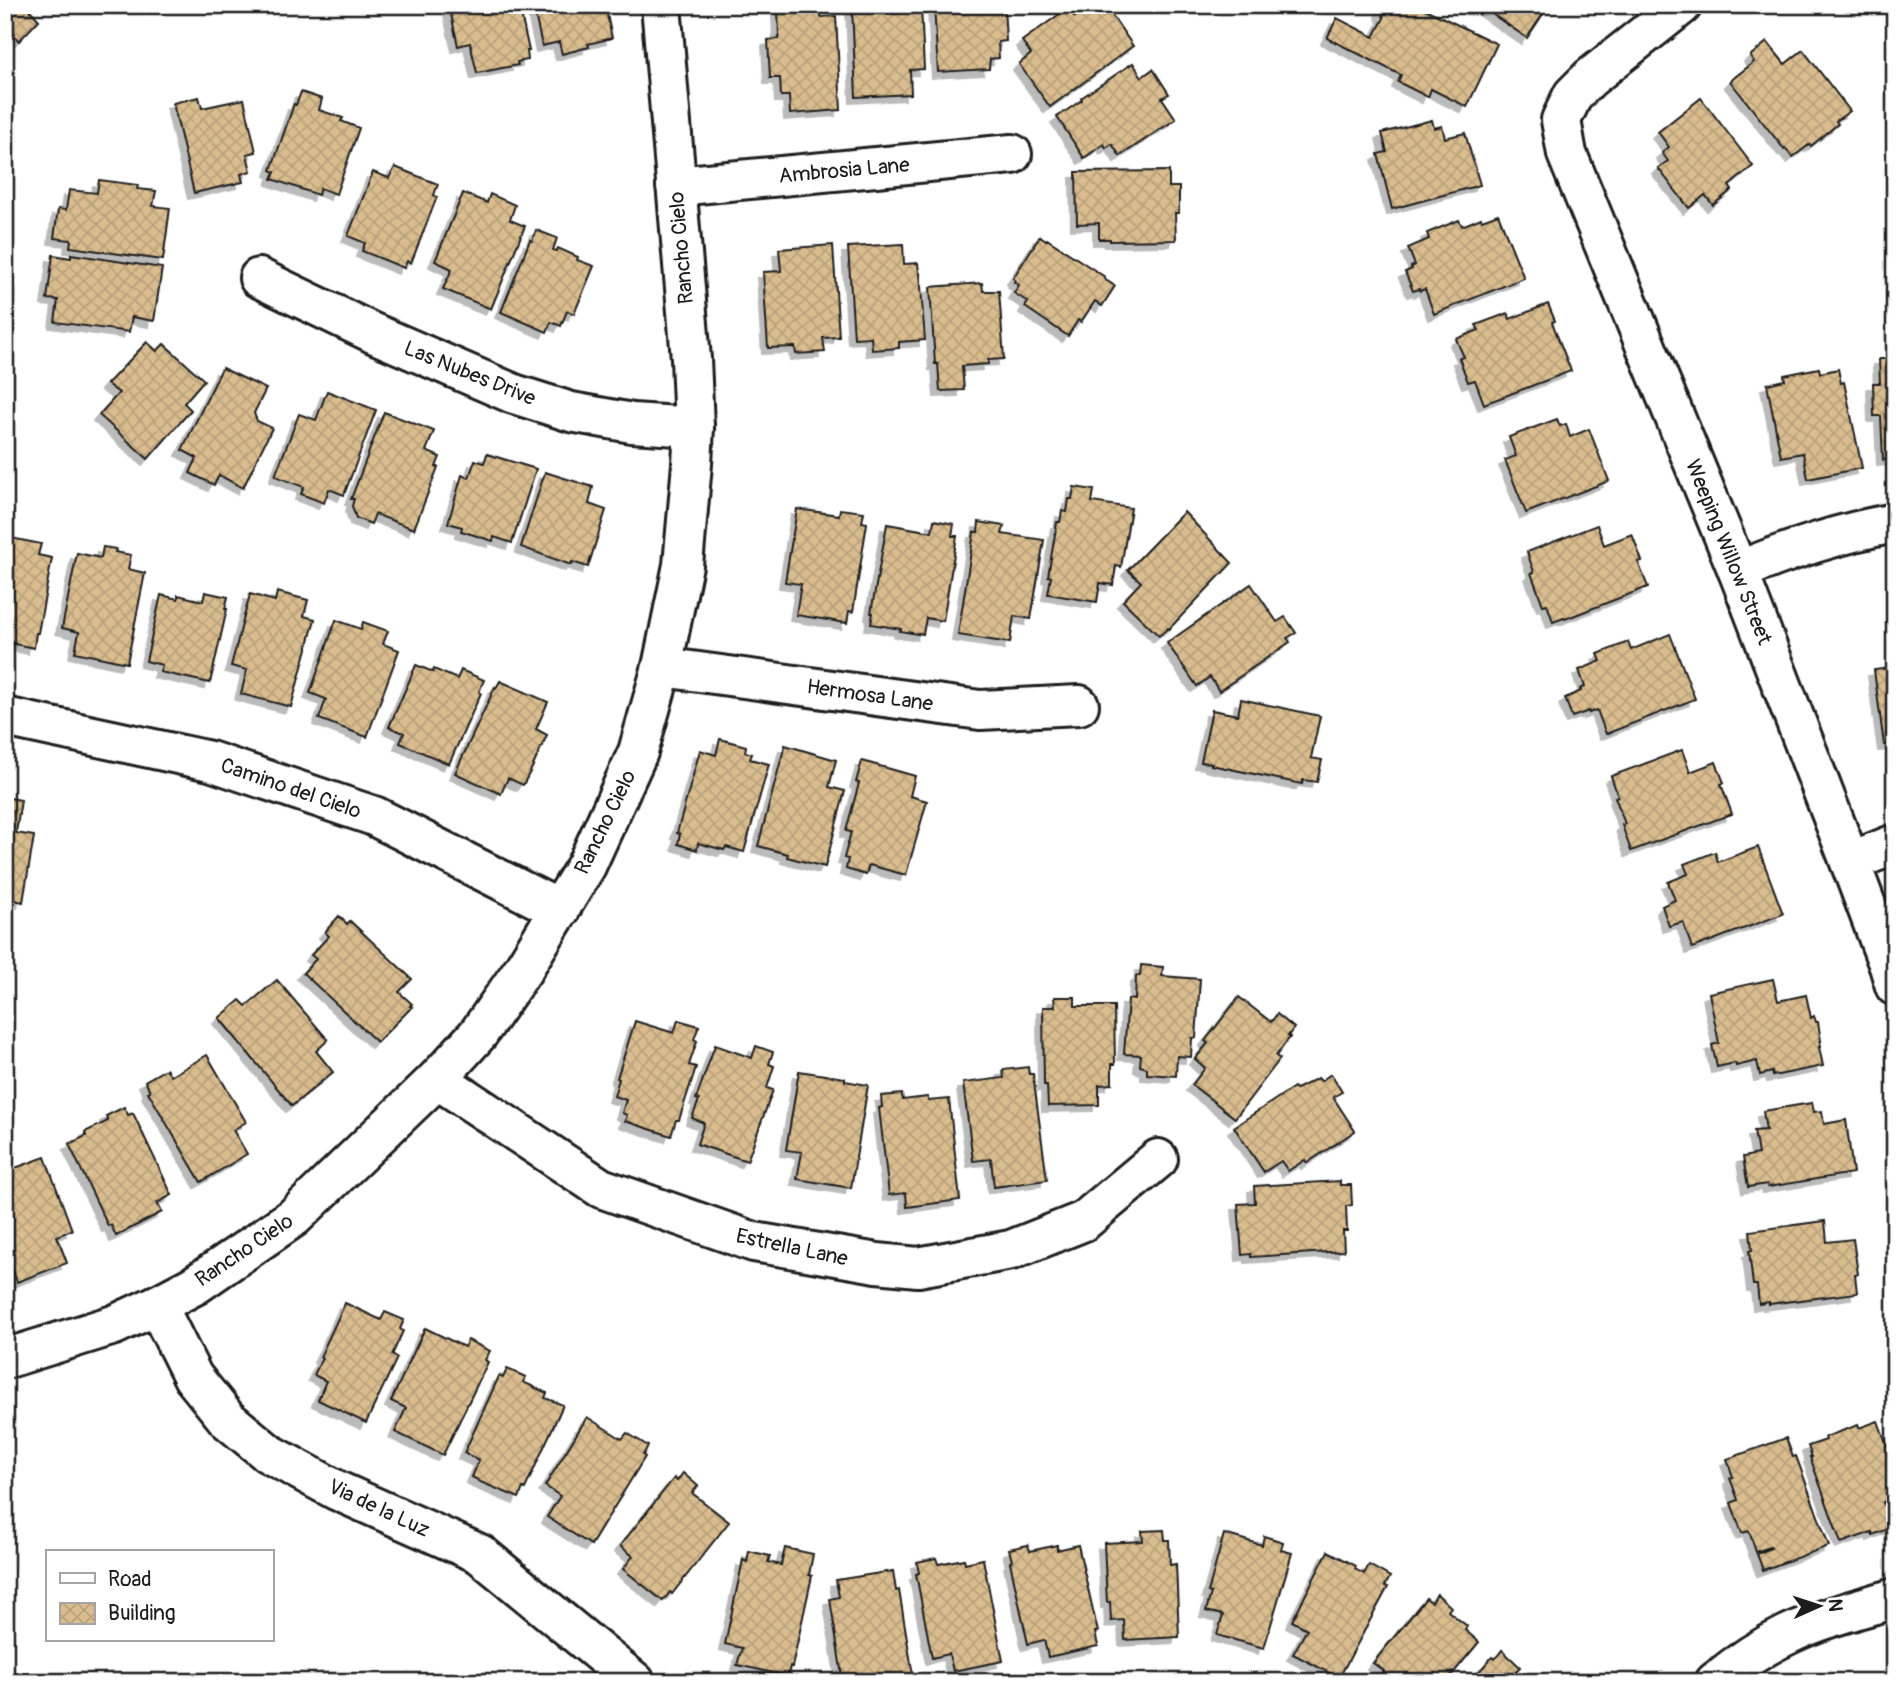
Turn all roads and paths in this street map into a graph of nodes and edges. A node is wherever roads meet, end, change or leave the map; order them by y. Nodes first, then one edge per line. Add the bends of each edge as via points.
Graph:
1 (661, 5) edge
2 (1682, 5) edge
3 (1012, 154) dead end
4 (676, 186) junction
5 (259, 278) dead end
6 (694, 427) junction
7 (1895, 523) edge
8 (1738, 571) junction
9 (662, 667) junction
10 (1079, 705) dead end
11 (5, 717) edge
12 (1895, 844) edge
13 (1850, 862) junction
14 (560, 910) junction
15 (1895, 986) edge
16 (437, 1079) junction
17 (1158, 1159) dead end
18 (158, 1304) junction
19 (5, 1359) edge
20 (1895, 1598) edge
21 (635, 1682) edge
22 (1715, 1682) edge

1 - 4 street, Rancho Cielo
2 - 8 street, Weeping Willow Street via 1573,94 1561,120 1567,154
3 - 4 street, Ambrosia Lane
4 - 6 street, Rancho Cielo
5 - 6 street, Las Nubes Drive via 514,394 571,412 632,423
6 - 9 street, Rancho Cielo via 682,565
7 - 8 street via 1854,530
8 - 13 street, Weeping Willow Street
9 - 10 street, Hermosa Lane via 980,710
9 - 14 street, Rancho Cielo via 638,752 586,866
11 - 14 street, Camino del Cielo via 211,761 374,816
12 - 13 street
13 - 15 street, Weeping Willow Street
14 - 16 street, Rancho Cielo via 478,1034
16 - 17 street, Estrella Lane via 601,1188 754,1242 877,1264 918,1267 1011,1250 1083,1221
16 - 18 street, Rancho Cielo via 294,1217 195,1285
18 - 19 street, Rancho Cielo via 114,1325
18 - 21 street, Via de la Luz via 193,1377 227,1419 268,1453 480,1554
20 - 22 street via 1788,1634

